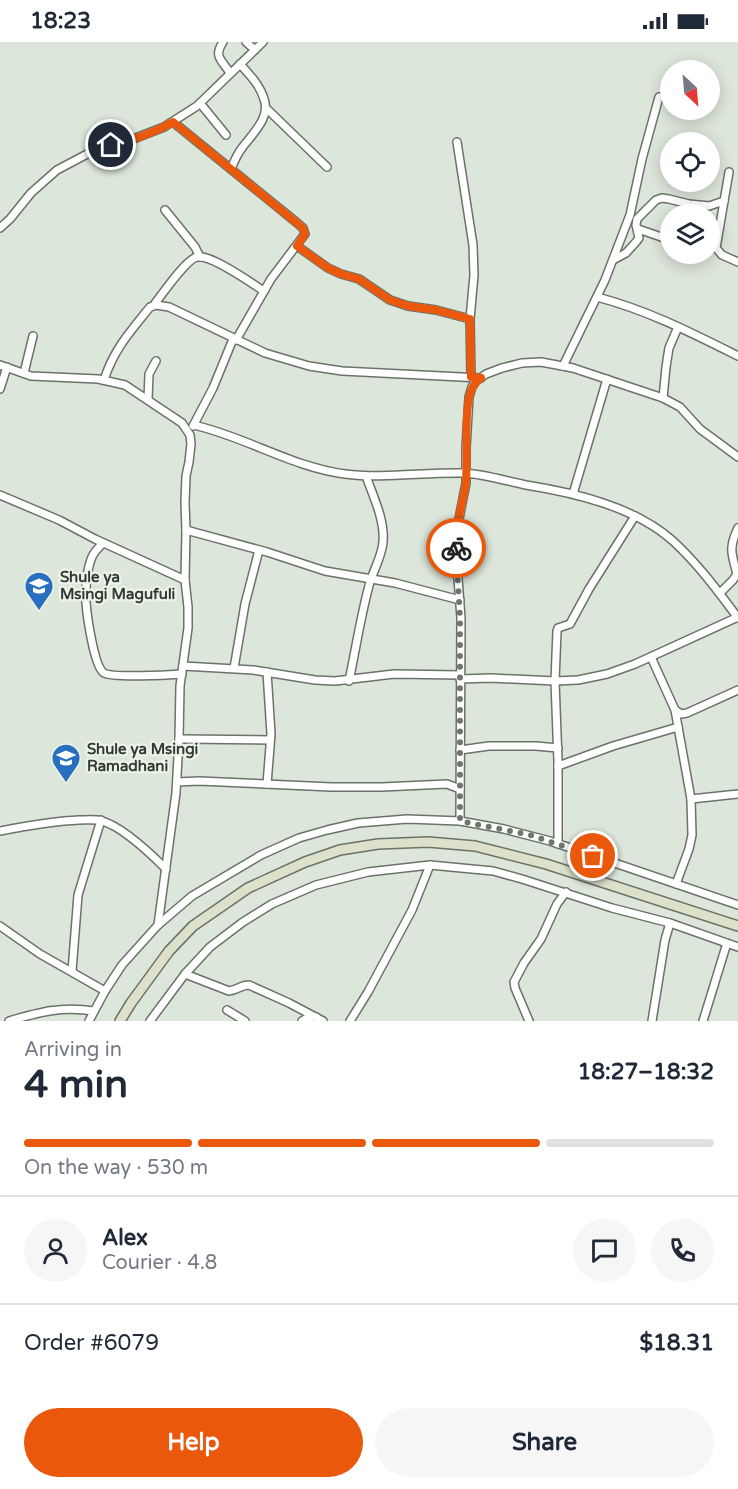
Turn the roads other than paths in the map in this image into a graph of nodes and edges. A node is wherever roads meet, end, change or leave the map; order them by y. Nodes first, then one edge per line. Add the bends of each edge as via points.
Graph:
1 (223, 42) edge
2 (246, 42) edge
3 (263, 42) edge
4 (255, 50) junction
5 (240, 64) junction
6 (230, 73) junction
7 (659, 97) dead end
8 (200, 103) junction
9 (266, 108) junction
10 (173, 122) junction
11 (226, 135) dead end
12 (457, 142) dead end
13 (327, 166) dead end
14 (231, 169) junction
15 (729, 172) dead end
16 (724, 201) junction
17 (165, 210) dead end
18 (720, 227) edge
19 (0, 228) edge
20 (638, 229) junction
21 (660, 237) edge
22 (297, 246) junction
23 (720, 253) edge
24 (200, 257) junction
25 (613, 260) junction
26 (738, 262) edge
27 (264, 291) junction
28 (597, 297) junction
29 (153, 306) junction
30 (470, 319) junction
31 (678, 327) junction
32 (33, 336) dead end
33 (235, 339) junction
34 (738, 356) edge
35 (156, 361) dead end
36 (3, 366) edge
37 (563, 366) junction
38 (24, 373) junction
39 (471, 377) junction
40 (481, 378) junction
41 (607, 379) junction
42 (104, 380) junction
43 (0, 389) edge
44 (663, 398) junction
45 (148, 399) junction
46 (194, 425) junction
47 (189, 433) junction
48 (738, 457) edge
49 (466, 473) junction
50 (366, 476) junction
51 (573, 494) junction
52 (0, 495) edge
53 (635, 516) junction
54 (738, 528) edge
55 (186, 531) junction
56 (103, 543) junction
57 (259, 550) junction
58 (185, 580) junction
59 (371, 580) junction
60 (720, 593) junction
61 (460, 600) junction
62 (738, 617) edge
63 (651, 657) junction
64 (183, 666) junction
65 (234, 668) junction
66 (267, 672) junction
67 (182, 674) junction
68 (460, 677) junction
69 (350, 681) junction
70 (555, 681) junction
71 (738, 690) edge
72 (675, 710) junction
73 (678, 727) junction
74 (179, 739) junction
75 (270, 740) junction
76 (558, 748) junction
77 (460, 750) junction
78 (558, 766) junction
79 (177, 782) junction
80 (267, 784) junction
81 (460, 789) junction
82 (738, 794) edge
83 (691, 799) junction
84 (101, 820) junction
85 (460, 821) junction
86 (0, 831) edge
87 (558, 844) junction
88 (430, 865) junction
89 (166, 868) junction
90 (676, 884) junction
91 (566, 892) junction
92 (738, 905) edge
93 (670, 923) junction
94 (158, 925) junction
95 (0, 926) edge
96 (738, 926) edge
97 (727, 944) junction
98 (738, 947) edge
99 (72, 971) junction
100 (185, 974) junction
101 (105, 991) junction
102 (298, 1007) junction
103 (227, 1010) dead end
104 (94, 1011) junction
105 (320, 1019) edge
106 (9, 1021) edge
107 (89, 1021) edge
108 (120, 1021) edge
109 (150, 1021) edge
110 (245, 1021) edge
111 (300, 1021) edge
112 (350, 1021) edge
113 (529, 1021) edge
114 (652, 1021) edge
115 (703, 1021) edge

1 - 6 street via 218,56
2 - 4 street
3 - 4 street
4 - 5 street
5 - 6 street
5 - 9 street via 259,88
6 - 8 street
7 - 25 street via 630,215
8 - 10 street
8 - 11 street
9 - 13 street
9 - 14 street via 257,130 240,150
10 - 14 street
10 - 19 street via 91,152 57,170
12 - 30 street via 473,244
14 - 22 street via 303,228 305,234
15 - 16 street
16 - 18 street
16 - 20 street via 709,206 662,198 637,219
17 - 24 street
20 - 21 street
20 - 25 street via 636,242
22 - 27 street
22 - 30 street via 328,268 359,279 390,300
23 - 26 street
24 - 27 street via 223,265
24 - 29 street via 185,266
25 - 28 street
27 - 33 street
28 - 31 street
28 - 37 street
29 - 33 street via 169,307
29 - 42 street via 121,344
30 - 39 street
31 - 34 street
31 - 44 street via 669,348
32 - 38 street
33 - 39 street via 309,366
33 - 46 street
35 - 45 street via 149,374
36 - 38 street
36 - 43 street
37 - 40 street via 522,363
37 - 41 street
38 - 42 street
39 - 40 street
40 - 49 street via 469,397
41 - 44 street
41 - 51 street
42 - 45 street via 125,385
44 - 48 street via 680,407 700,429
45 - 47 street via 182,423
46 - 47 street
46 - 50 street via 303,465
47 - 55 street
49 - 50 street
49 - 51 street
49 - 61 street via 455,539
50 - 59 street via 383,534
51 - 53 street
52 - 56 street
53 - 60 street via 672,540
53 - 70 street via 570,624 558,628
54 - 60 street via 731,550 737,574
55 - 57 street
55 - 58 street
56 - 58 street
56 - 67 street via 92,557 86,584 95,658 101,670 117,675
57 - 59 street via 325,571
57 - 65 street
58 - 64 street via 188,628
59 - 61 street
59 - 69 street
60 - 62 street
61 - 68 street
62 - 63 street
63 - 70 street via 607,674
63 - 72 street
64 - 65 street
64 - 67 street
65 - 66 street
66 - 69 street
66 - 75 street
67 - 74 street
68 - 69 street via 394,674
68 - 70 street
68 - 77 street
70 - 76 street
71 - 72 street via 687,713
72 - 73 street
73 - 78 street
73 - 83 street
74 - 75 street
74 - 79 street
75 - 80 street
76 - 77 street via 489,746
76 - 78 street
77 - 81 street
78 - 87 street
79 - 80 street
79 - 89 street
80 - 81 street via 447,784
81 - 85 street
82 - 83 street
83 - 90 street via 692,835
84 - 86 street via 55,821
84 - 89 street
84 - 99 street via 78,896
85 - 87 street
85 - 94 street via 406,819 358,823 299,838 225,875
87 - 90 street
88 - 91 street via 493,871
88 - 100 street via 368,872 316,885 272,904 219,940
88 - 112 street via 412,910
89 - 94 street
90 - 92 street
91 - 93 street
91 - 113 street via 514,982
93 - 97 street
93 - 114 street
94 - 101 street via 122,965
95 - 99 street
96 - 108 main road via 546,864 475,846 429,842 350,848 305,862 248,888 193,926 169,951
97 - 98 street
97 - 115 street
99 - 101 street
100 - 102 street via 229,991 249,985
100 - 109 street
101 - 104 street
102 - 105 street
102 - 111 street
103 - 110 street
104 - 106 street via 58,1009
104 - 107 street
105 - 111 street

